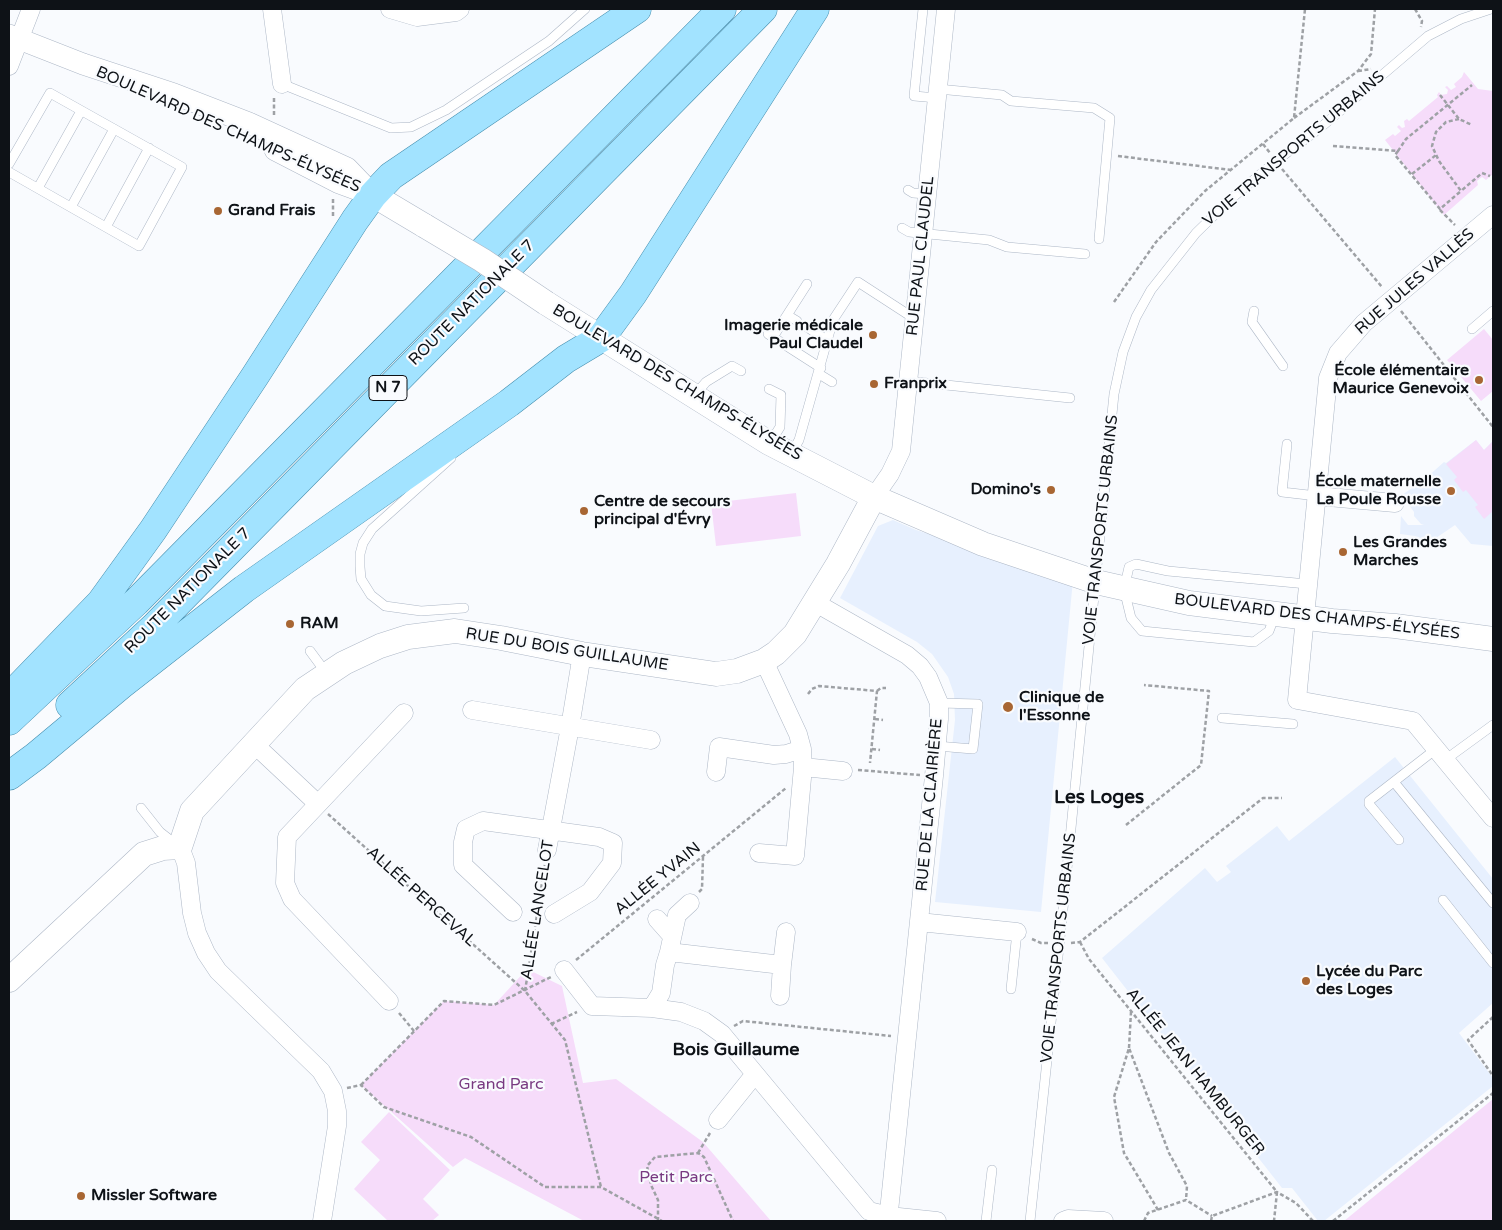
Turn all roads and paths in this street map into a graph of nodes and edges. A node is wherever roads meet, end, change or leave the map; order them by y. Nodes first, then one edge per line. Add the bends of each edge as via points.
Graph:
1 (30, 9) edge
2 (272, 9) edge
3 (390, 9) edge
4 (460, 9) edge
5 (585, 9) edge
6 (637, 9) edge
7 (722, 9) edge
8 (763, 9) edge
9 (815, 9) edge
10 (923, 9) edge
11 (946, 9) edge
12 (1305, 9) edge
13 (1375, 9) edge
14 (1415, 9) edge
15 (1491, 9) edge
16 (417, 13) edge
17 (1420, 29) dead end
18 (14, 37) edge
19 (83, 64) junction
20 (9, 66) edge
21 (282, 84) junction
22 (1472, 85) dead end
23 (937, 93) junction
24 (1440, 95) dead end
25 (1448, 105) junction
26 (81, 111) junction
27 (1294, 118) junction
28 (1459, 119) junction
29 (1472, 125) dead end
30 (114, 129) junction
31 (275, 135) junction
32 (1263, 144) junction
33 (1333, 146) dead end
34 (149, 148) junction
35 (1398, 151) junction
36 (1106, 155) junction
37 (1436, 155) junction
38 (1276, 161) junction
39 (9, 164) edge
40 (1232, 170) junction
41 (9, 172) edge
42 (1411, 175) junction
43 (1490, 176) dead end
44 (38, 188) junction
45 (908, 190) dead end
46 (1461, 191) junction
47 (927, 194) junction
48 (373, 195) junction
49 (70, 207) junction
50 (1440, 209) junction
51 (1493, 215) edge
52 (106, 227) junction
53 (902, 228) dead end
54 (923, 233) junction
55 (1467, 237) junction
56 (1098, 239) dead end
57 (1085, 254) dead end
58 (807, 284) dead end
59 (1392, 300) junction
60 (1114, 302) dead end
61 (1254, 311) dead end
62 (1493, 311) edge
63 (787, 315) junction
64 (915, 319) junction
65 (797, 321) dead end
66 (807, 327) dead end
67 (1472, 329) dead end
68 (601, 338) junction
69 (828, 340) junction
70 (1283, 366) dead end
71 (820, 371) junction
72 (742, 372) dead end
73 (908, 381) junction
74 (832, 382) dead end
75 (769, 389) dead end
76 (694, 396) junction
77 (1070, 398) dead end
78 (509, 403) junction
79 (1493, 428) edge
80 (770, 443) junction
81 (1287, 444) dead end
82 (791, 454) junction
83 (1317, 496) junction
84 (874, 497) junction
85 (1395, 503) dead end
86 (1096, 582) junction
87 (1307, 584) junction
88 (1124, 589) junction
89 (814, 602) junction
90 (464, 608) dead end
91 (1276, 614) junction
92 (1304, 617) junction
93 (1493, 639) edge
94 (310, 651) dead end
95 (582, 654) junction
96 (764, 661) junction
97 (327, 674) junction
98 (828, 680) dead end
99 (860, 683) dead end
100 (1144, 685) dead end
101 (828, 687) junction
102 (886, 688) dead end
103 (859, 690) junction
104 (877, 691) junction
105 (808, 694) dead end
106 (9, 697) edge
107 (939, 703) junction
108 (472, 710) dead end
109 (404, 713) dead end
110 (1222, 718) dead end
111 (875, 719) junction
112 (883, 720) dead end
113 (9, 721) edge
114 (1293, 724) dead end
115 (1493, 725) edge
116 (570, 727) junction
117 (651, 740) dead end
118 (254, 744) junction
119 (937, 746) junction
120 (871, 749) junction
121 (880, 750) dead end
122 (1441, 754) junction
123 (9, 762) edge
124 (870, 763) dead end
125 (802, 765) junction
126 (843, 771) joint
127 (716, 772) dead end
128 (9, 776) edge
129 (934, 776) junction
130 (1394, 782) junction
131 (1282, 798) dead end
132 (318, 804) junction
133 (141, 808) dead end
134 (1493, 818) edge
135 (1126, 825) dead end
136 (552, 830) junction
137 (1399, 840) dead end
138 (180, 847) junction
139 (547, 850) joint
140 (759, 853) dead end
141 (703, 857) junction
142 (1443, 900) dead end
143 (690, 903) joint
144 (1493, 903) edge
145 (513, 912) dead end
146 (554, 914) joint
147 (536, 918) junction
148 (657, 919) dead end
149 (919, 922) junction
150 (786, 932) dead end
151 (1016, 932) junction
152 (1080, 942) junction
153 (671, 944) junction
154 (1059, 945) junction
155 (1493, 964) edge
156 (782, 965) junction
157 (564, 970) junction
158 (9, 980) edge
159 (1011, 989) dead end
160 (525, 991) junction
161 (780, 996) dead end
162 (389, 1001) joint
163 (592, 1006) junction
164 (652, 1008) junction
165 (1131, 1011) junction
166 (1493, 1017) edge
167 (552, 1024) junction
168 (414, 1031) junction
169 (722, 1034) junction
170 (907, 1038) junction
171 (1129, 1048) junction
172 (755, 1074) junction
173 (1493, 1076) edge
174 (361, 1085) junction
175 (333, 1091) junction
176 (1493, 1093) edge
177 (718, 1120) joint
178 (698, 1153) junction
179 (992, 1170) dead end
180 (601, 1187) junction
181 (1278, 1192) junction
182 (1186, 1200) junction
183 (1158, 1210) junction
184 (1212, 1216) junction
185 (889, 1219) edge
186 (322, 1221) edge
187 (660, 1221) edge
188 (733, 1221) edge
189 (937, 1221) edge
190 (986, 1221) edge
191 (1030, 1221) edge
192 (1063, 1221) edge
193 (1104, 1221) edge
194 (1144, 1221) edge
195 (1211, 1221) edge
196 (1274, 1221) edge
197 (1313, 1221) edge
198 (1333, 1221) edge

1 - 18 street
2 - 21 street
3 - 16 street
4 - 16 street via 456,12
5 - 21 lane via 510,67 446,110 411,127 390,128
6 - 48 main road via 391,176
7 - 113 main road, ROUTE NATIONALE 7 / N 7 via 136,602
8 - 123 main road, ROUTE NATIONALE 7 / N 7 via 154,627
9 - 68 main road via 633,294
10 - 23 lane via 914,96
11 - 23 street, RUE PAUL CLAUDEL
12 - 27 path
13 - 27 path via 1371,54 1358,71
14 - 17 path via 1422,21
15 - 38 lane, VOIE TRANSPORTS URBAINS via 1461,19 1428,36
18 - 19 street, BOULEVARD DES CHAMPS-ÉLYSÉES
18 - 20 street
19 - 31 street, BOULEVARD DES CHAMPS-ÉLYSÉES via 174,94
19 - 48 street, BOULEVARD DES CHAMPS-ÉLYSÉES via 247,136 339,183
21 - 31 path via 273,85
22 - 25 path
23 - 36 lane via 1002,95 1011,101 1094,108 1110,118
23 - 47 street, RUE PAUL CLAUDEL
24 - 25 path
25 - 28 path
25 - 35 path via 1406,139
26 - 30 lane
26 - 39 lane via 50,93
26 - 44 lane
27 - 32 path
28 - 29 path
28 - 37 path via 1446,122 1436,132 1432,146
30 - 34 lane
30 - 49 lane
31 - 48 street, BOULEVARD DES CHAMPS-ÉLYSÉES via 346,168
32 - 38 path
32 - 40 path
33 - 35 path
34 - 52 lane
34 - 52 lane via 182,167 168,194 139,246
35 - 42 path via 1395,155
36 - 40 path
36 - 56 lane
37 - 42 path
37 - 46 path
38 - 59 path
38 - 86 lane, VOIE TRANSPORTS URBAINS via 1196,233 1151,290 1136,317 1123,352 1114,394
40 - 60 path via 1206,191 1156,242
41 - 44 lane
42 - 50 path
43 - 46 path via 1482,173
44 - 49 lane
45 - 47 lane
46 - 50 path
47 - 54 street, RUE PAUL CLAUDEL
48 - 68 main road, BOULEVARD DES CHAMPS-ÉLYSÉES, bridge via 482,260
48 - 106 main road via 153,530 101,602
49 - 52 lane
50 - 55 path
51 - 55 street, RUE JULES VALLÈS
53 - 54 lane
54 - 57 lane via 989,240 1007,247
54 - 64 street, RUE PAUL CLAUDEL
55 - 59 street, RUE JULES VALLÈS
58 - 63 lane
59 - 79 path
59 - 83 street, RUE JULES VALLÈS via 1364,323 1338,353 1331,370
61 - 70 lane via 1252,322
62 - 67 lane
63 - 65 lane
63 - 71 lane via 771,335
64 - 69 lane via 858,282 833,320
64 - 73 street, RUE PAUL CLAUDEL
66 - 69 lane
68 - 76 main road, BOULEVARD DES CHAMPS-ÉLYSÉES
68 - 78 main road via 566,359
69 - 71 lane
71 - 74 lane
71 - 82 lane via 811,408
72 - 76 lane via 732,366 706,382
73 - 77 lane
73 - 84 street, RUE PAUL CLAUDEL via 901,451
75 - 80 lane via 781,396 780,427
76 - 80 main road, BOULEVARD DES CHAMPS-ÉLYSÉES
78 - 90 lane via 372,529 360,554 361,579 371,595 385,606 421,611
78 - 128 main road via 244,589
80 - 82 main road, BOULEVARD DES CHAMPS-ÉLYSÉES
81 - 83 lane via 1282,492
82 - 84 main road, BOULEVARD DES CHAMPS-ÉLYSÉES
83 - 85 street
83 - 87 street, RUE JULES VALLÈS
84 - 86 main road, BOULEVARD DES CHAMPS-ÉLYSÉES via 983,544
84 - 89 main road, RUE DU BOIS GUILLAUME
86 - 88 main road, BOULEVARD DES CHAMPS-ÉLYSÉES
86 - 154 lane, VOIE TRANSPORTS URBAINS
87 - 88 lane via 1168,571 1136,564 1129,567
87 - 92 street, RUE JULES VALLÈS
88 - 91 main road, BOULEVARD DES CHAMPS-ÉLYSÉES via 1188,603
88 - 91 lane via 1131,618 1142,631 1254,642 1269,631
89 - 96 main road, RUE DU BOIS GUILLAUME via 795,634
89 - 107 street, RUE DE LA CLAIRIÈRE via 920,666
91 - 92 main road, BOULEVARD DES CHAMPS-ÉLYSÉES
92 - 93 main road, BOULEVARD DES CHAMPS-ÉLYSÉES
92 - 122 street, RUE JULES VALLÈS via 1296,700 1413,721
94 - 97 lane
95 - 96 main road, RUE DU BOIS GUILLAUME via 716,674 737,671
95 - 97 main road, RUE DU BOIS GUILLAUME via 455,631 408,637 380,646 344,662
95 - 116 street, ALLÉE LANCELOT
96 - 125 street via 798,734
97 - 118 main road, RUE DU BOIS GUILLAUME via 306,689
98 - 101 path
99 - 103 path
100 - 135 path via 1209,691 1201,765
101 - 103 path
101 - 105 path via 819,686
102 - 104 path
103 - 104 path
104 - 111 path
107 - 119 street, RUE DE LA CLAIRIÈRE
107 - 119 lane via 978,704 973,749
108 - 116 street
109 - 132 street
110 - 114 lane
111 - 112 path
111 - 120 path
115 - 122 lane
116 - 117 street
116 - 136 street, ALLÉE LANCELOT
118 - 132 street
118 - 138 main road, RUE DU BOIS GUILLAUME via 192,810
119 - 129 street, RUE DE LA CLAIRIÈRE
120 - 121 path
120 - 124 path
122 - 130 lane
122 - 134 street
125 - 126 street
125 - 127 street via 774,755 719,747
125 - 140 street via 795,856
125 - 141 path, ALLÉE YVAIN via 790,785
126 - 129 path
129 - 149 street, RUE DE LA CLAIRIÈRE
130 - 137 lane via 1369,804
130 - 144 lane
131 - 152 path via 1263,798
132 - 160 path, ALLÉE PERCEVAL
132 - 162 street via 287,837 285,883 292,899
133 - 138 lane via 160,832
136 - 139 street, ALLÉE LANCELOT
136 - 145 street, ALLÉE LANCELOT via 483,821 466,829 463,865
136 - 146 street, ALLÉE LANCELOT via 599,836 613,843 612,863 590,892
138 - 158 main road via 144,854
138 - 175 street via 186,863 192,913 206,953 218,971 322,1071
139 - 147 path, ALLÉE LANCELOT
141 - 143 path via 702,889
141 - 157 path, ALLÉE YVAIN
142 - 155 lane
143 - 153 street via 677,915
146 - 147 path
147 - 160 path, ALLÉE LANCELOT
148 - 153 street
149 - 151 street
149 - 170 street, RUE DE LA CLAIRIÈRE
150 - 156 street
151 - 154 path via 1041,943
151 - 159 lane
152 - 154 path
152 - 165 path, ALLÉE JEAN HAMBURGER via 1089,959
153 - 156 street
153 - 164 street via 661,993
154 - 191 lane, VOIE TRANSPORTS URBAINS
156 - 161 street
157 - 160 path, ALLÉE YVAIN
157 - 163 street
160 - 167 path, ALLÉE PERCEVAL
160 - 168 path, ALLÉE YVAIN via 494,1005 444,1001
162 - 168 path
163 - 164 street
163 - 167 path
164 - 169 street via 682,1012 704,1021
165 - 171 path
165 - 181 path, ALLÉE JEAN HAMBURGER
166 - 173 path via 1468,1040
167 - 180 path, ALLÉE PERCEVAL via 565,1040
168 - 174 path, ALLÉE YVAIN
169 - 170 path via 743,1020
169 - 172 street
170 - 185 street, RUE DE LA CLAIRIÈRE
171 - 182 path via 1169,1153 1186,1186
171 - 183 path via 1114,1097 1122,1143 1124,1153
172 - 177 street
172 - 185 street via 869,1211
174 - 175 path
174 - 180 path via 384,1107 471,1137 545,1187
175 - 186 street via 337,1126
176 - 198 path
177 - 178 path
178 - 187 path via 655,1156 647,1166 658,1200
178 - 188 path via 704,1157
179 - 190 lane
180 - 187 path
181 - 184 path
181 - 196 path
181 - 197 path, ALLÉE JEAN HAMBURGER via 1296,1202
182 - 183 path
182 - 184 path
183 - 194 path via 1148,1213
184 - 195 path
185 - 189 street
192 - 193 street

